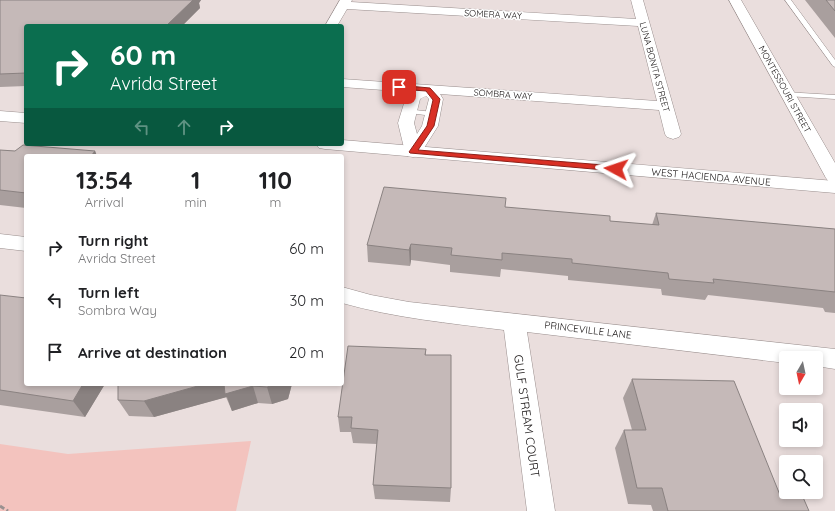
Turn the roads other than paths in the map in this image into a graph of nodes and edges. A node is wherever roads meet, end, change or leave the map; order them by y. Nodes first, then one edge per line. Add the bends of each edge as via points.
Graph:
1 (637, 0) edge
2 (735, 0) edge
3 (782, 0) edge
4 (788, 0) edge
5 (344, 2) edge
6 (643, 23) junction
7 (332, 24) edge
8 (835, 65) edge
9 (344, 82) edge
10 (428, 89) junction
11 (787, 94) junction
12 (835, 97) edge
13 (665, 106) junction
14 (409, 112) junction
15 (434, 114) junction
16 (0, 116) edge
17 (24, 118) edge
18 (673, 134) dead end
19 (344, 146) edge
20 (413, 152) junction
21 (835, 178) edge
22 (835, 187) edge
23 (0, 241) edge
24 (24, 244) edge
25 (344, 296) edge
26 (514, 322) junction
27 (835, 359) edge
28 (541, 511) edge

1 - 6 street, LUNA BONITA STREET
2 - 11 street, MONTESSOURI STREET
3 - 4 lane
4 - 8 lane
5 - 6 street, SOMERA WAY
5 - 7 street
6 - 13 street, LUNA BONITA STREET
9 - 10 street, SOMBRA WAY
10 - 13 street, SOMBRA WAY
10 - 14 street via 412,97
10 - 15 street via 436,99
11 - 12 lane
11 - 21 street, MONTESSOURI STREET
13 - 18 street, LUNA BONITA STREET
14 - 15 lane
14 - 20 street via 406,123
15 - 20 street via 430,126
16 - 17 main road
19 - 20 main road, WEST HACIENDA AVENUE
20 - 22 main road, WEST HACIENDA AVENUE
23 - 24 street
25 - 26 street, PRINCEVILLE LANE via 409,310
26 - 27 street, PRINCEVILLE LANE
26 - 28 street, GULF STREAM COURT

